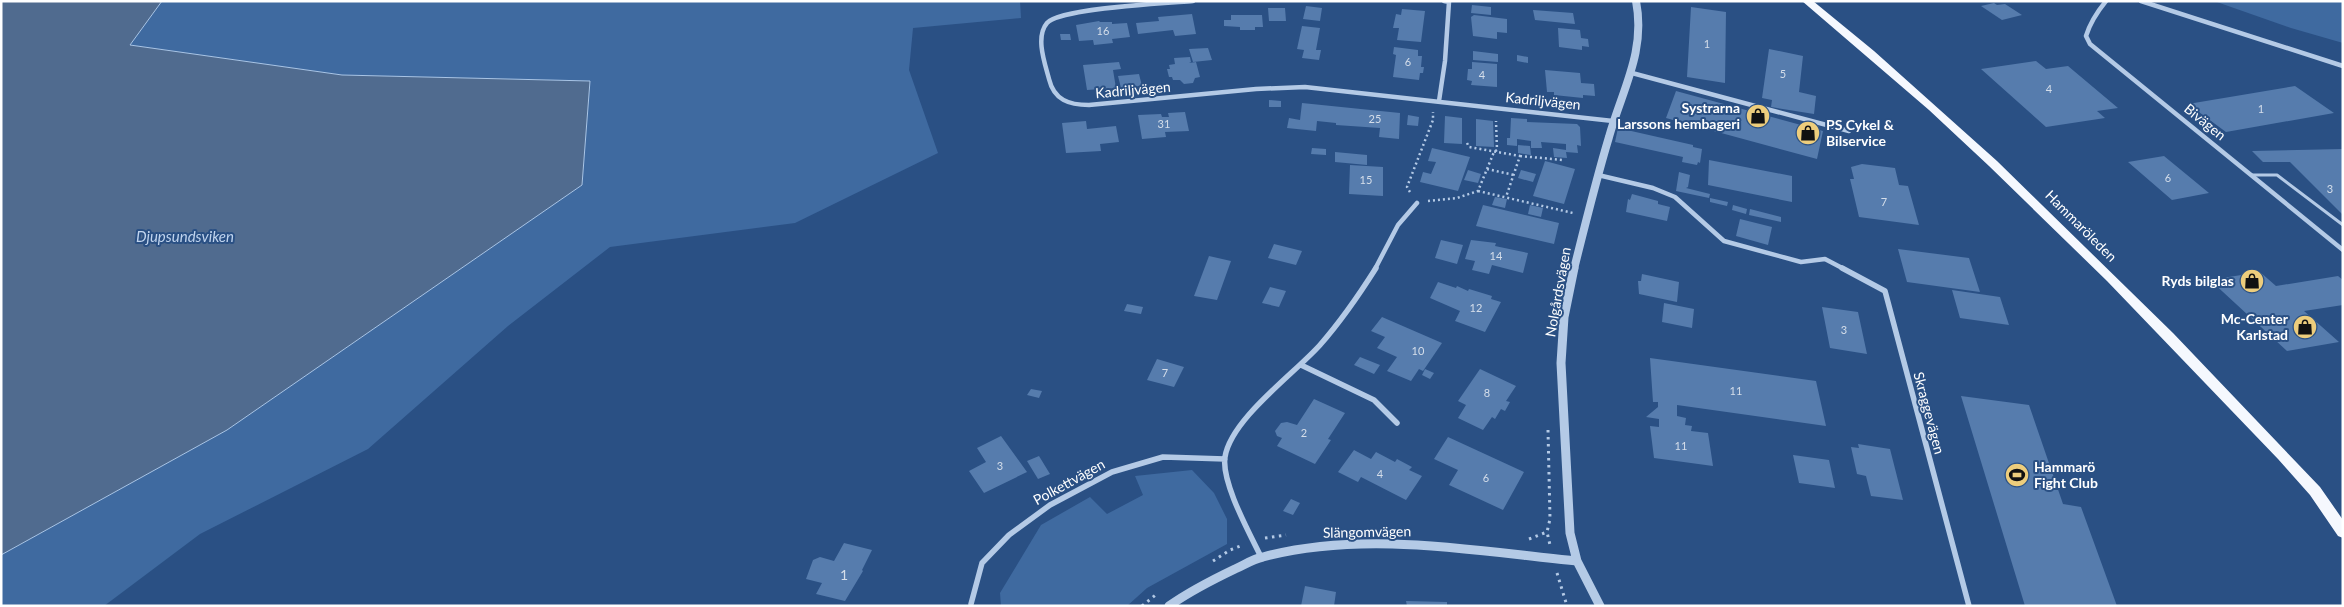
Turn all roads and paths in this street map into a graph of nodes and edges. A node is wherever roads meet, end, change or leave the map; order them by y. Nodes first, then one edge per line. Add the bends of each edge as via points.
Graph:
1 (1193, 1) edge
2 (1444, 1) edge
3 (1636, 1) edge
4 (1808, 1) edge
5 (2106, 1) edge
6 (2141, 1) edge
7 (2343, 66) edge
8 (1632, 73) junction
9 (1439, 101) junction
10 (1496, 107) junction
11 (1614, 121) junction
12 (1849, 131) dead end
13 (1467, 144) dead end
14 (1494, 152) junction
15 (1520, 156) junction
16 (1563, 160) dead end
17 (1487, 169) junction
18 (1514, 175) junction
19 (1598, 175) junction
20 (2252, 175) junction
21 (1478, 192) junction
22 (1506, 197) junction
23 (1417, 203) junction
24 (1576, 214) dead end
25 (2343, 225) edge
26 (2343, 250) edge
27 (1301, 365) junction
28 (1397, 423) dead end
29 (1225, 459) junction
30 (2315, 491) junction
31 (2343, 515) edge
32 (2343, 532) edge
33 (1261, 557) junction
34 (1577, 561) junction
35 (971, 604) dead end
36 (1169, 606) edge
37 (1600, 606) edge
38 (1969, 606) edge

1 - 9 street, Kadriljvägen via 1080,12 1048,22 1042,31 1042,43 1054,94 1067,102 1089,105 1305,87
2 - 9 street via 1449,2
3 - 8 street, Nolgårdsvägen via 1640,22
4 - 30 main road, Hammaröleden via 1910,87 2002,171 2139,305
5 - 20 street, Bivägen via 2096,13 2086,36 2090,44
6 - 7 street
8 - 11 street, Nolgårdsvägen
8 - 12 street
9 - 10 street, Kadriljvägen
9 - 23 path via 1434,106 1433,120 1407,187
10 - 11 street, Kadriljvägen
10 - 14 path via 1497,150
11 - 19 street, Nolgårdsvägen
13 - 14 path
14 - 15 path
14 - 17 path
15 - 16 path
15 - 18 path
17 - 18 path
17 - 21 path
18 - 22 path
19 - 34 street, Nolgårdsvägen via 1571,280 1564,317 1561,363 1567,505
19 - 38 street, Skraggevägen via 1653,188 1675,197 1724,241 1802,262 1825,259 1885,291
20 - 25 lane via 2277,175
20 - 26 street, Bivägen
21 - 22 path
21 - 23 path
22 - 24 path
23 - 27 street via 1401,220 1353,303
27 - 28 street via 1374,400
27 - 29 street via 1259,405 1228,446
29 - 33 street via 1228,479
29 - 35 street, Polkettvägen via 1163,457 1112,472 1050,505 1009,535 982,563
30 - 31 main road, Hammaröleden
30 - 32 main road, Hammaröleden
33 - 34 street, Slängomvägen via 1308,547 1351,544 1435,547
33 - 36 street, Slängomvägen via 1190,590
34 - 37 street, Nolgårdsvägen

